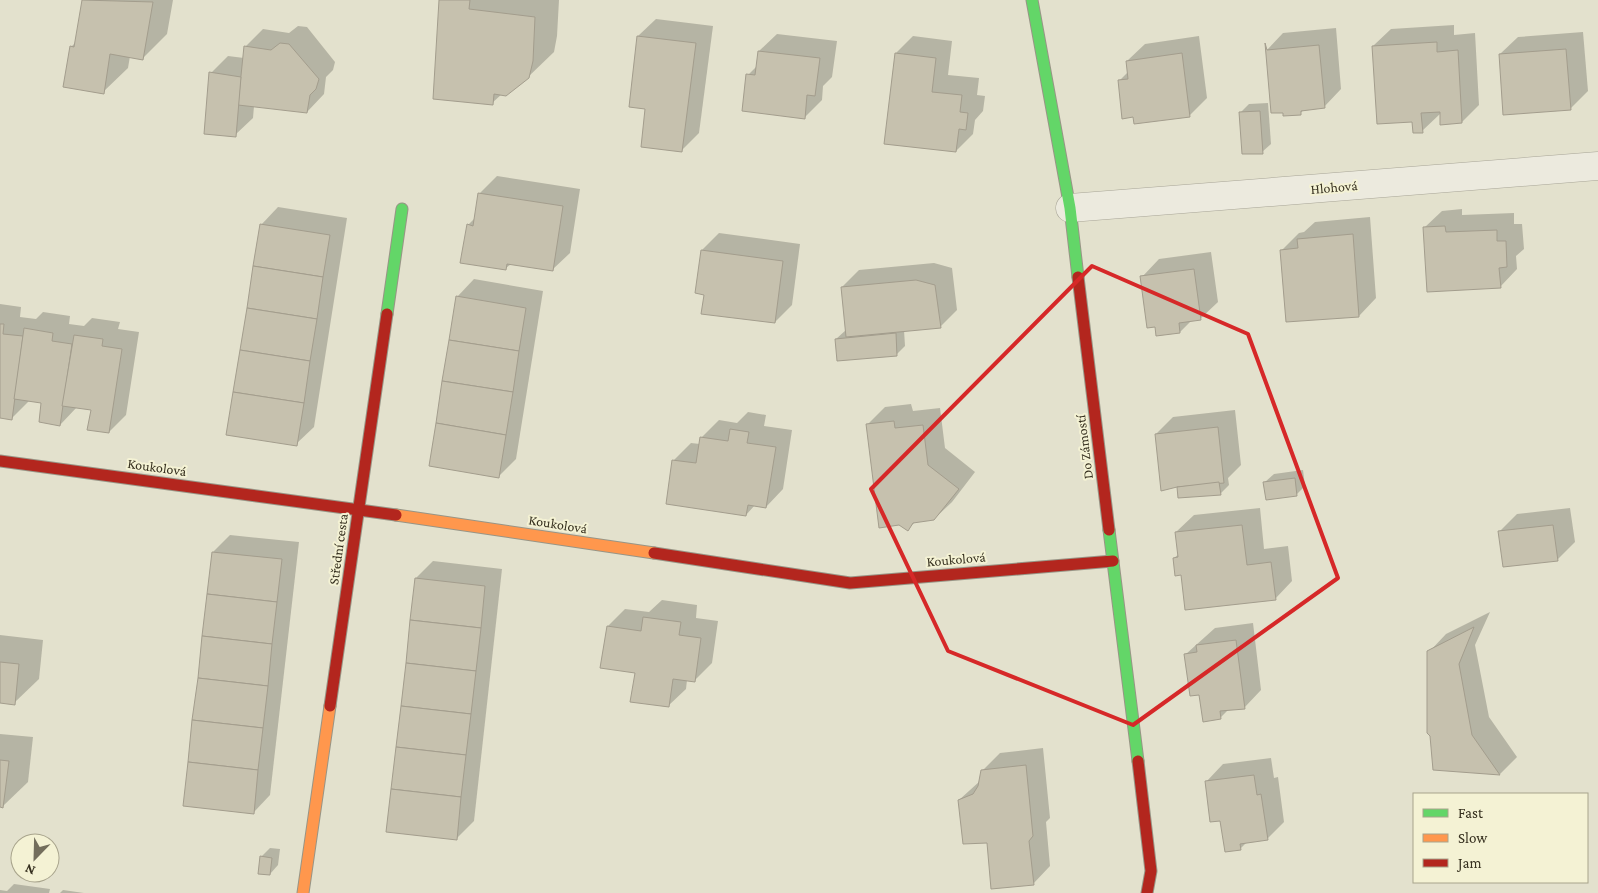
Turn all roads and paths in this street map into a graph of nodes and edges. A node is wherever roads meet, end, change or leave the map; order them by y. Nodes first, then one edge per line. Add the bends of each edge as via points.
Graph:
1 (1032, 0) edge
2 (1598, 166) edge
3 (1070, 208) junction
4 (402, 209) dead end
5 (0, 461) edge
6 (358, 510) junction
7 (1113, 561) junction
8 (303, 893) edge
9 (1147, 893) edge

1 - 3 street, Do Zámostí
2 - 3 street, Hlohová
3 - 7 street, Do Zámostí
4 - 6 street, Střední cesta
5 - 6 street, Koukolová
6 - 7 street, Koukolová via 850,583
6 - 8 street, Střední cesta
7 - 9 street, Do Zámostí via 1151,871

